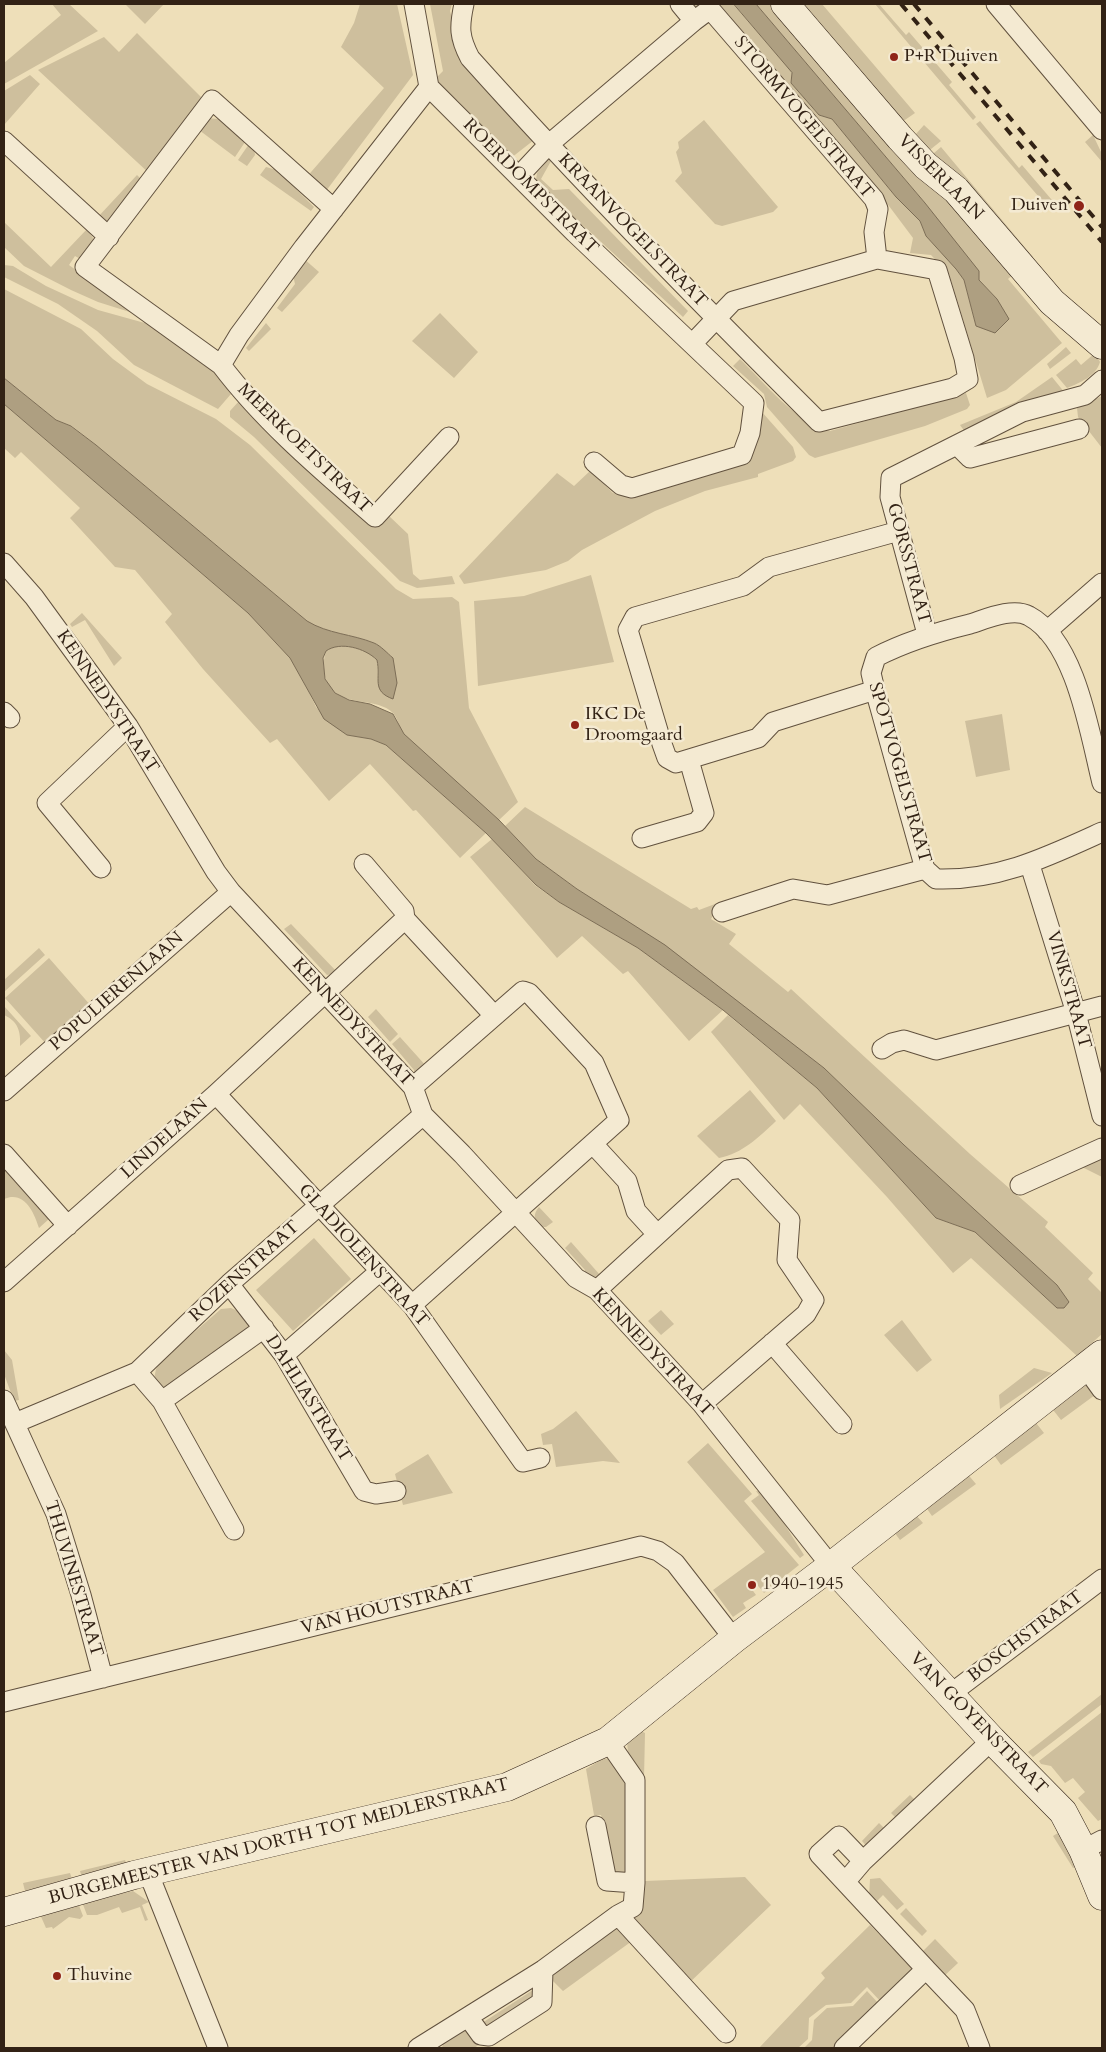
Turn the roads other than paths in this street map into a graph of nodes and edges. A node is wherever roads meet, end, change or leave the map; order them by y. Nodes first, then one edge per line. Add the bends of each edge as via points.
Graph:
1 (414, 4) edge
2 (464, 4) edge
3 (680, 4) edge
4 (785, 4) edge
5 (996, 4) edge
6 (694, 21) junction
7 (430, 87) junction
8 (1102, 130) edge
9 (4, 141) edge
10 (548, 145) junction
11 (519, 176) junction
12 (334, 209) junction
13 (109, 236) junction
14 (877, 259) junction
15 (715, 318) junction
16 (692, 344) junction
17 (1102, 345) edge
18 (221, 365) junction
19 (1102, 380) edge
20 (1079, 429) dead end
21 (449, 438) dead end
22 (957, 445) junction
23 (594, 462) dead end
24 (899, 531) junction
25 (7, 572) edge
26 (1102, 583) edge
27 (1047, 631) junction
28 (927, 634) junction
29 (875, 690) junction
30 (128, 726) junction
31 (689, 760) junction
32 (1102, 783) edge
33 (1102, 832) edge
34 (642, 838) dead end
35 (364, 864) dead end
36 (1030, 865) junction
37 (101, 868) dead end
38 (925, 869) junction
39 (230, 892) junction
40 (722, 912) dead end
41 (405, 919) junction
42 (325, 995) junction
43 (1102, 1006) edge
44 (490, 1011) dead end
45 (1076, 1014) junction
46 (882, 1049) dead end
47 (413, 1086) junction
48 (4, 1092) edge
49 (216, 1094) junction
50 (423, 1115) junction
51 (1102, 1116) edge
52 (592, 1144) junction
53 (1102, 1148) edge
54 (4, 1154) edge
55 (1020, 1185) dead end
56 (319, 1205) junction
57 (514, 1213) junction
58 (68, 1226) junction
59 (657, 1234) junction
60 (379, 1272) junction
61 (4, 1282) edge
62 (229, 1284) junction
63 (597, 1290) junction
64 (412, 1306) junction
65 (264, 1328) junction
66 (772, 1343) junction
67 (284, 1355) junction
68 (1093, 1360) edge
69 (138, 1372) junction
70 (1102, 1390) edge
71 (4, 1400) edge
72 (162, 1400) junction
73 (702, 1404) junction
74 (15, 1423) junction
75 (842, 1424) dead end
76 (540, 1458) dead end
77 (396, 1491) dead end
78 (234, 1530) dead end
79 (832, 1566) junction
80 (1102, 1579) edge
81 (734, 1639) junction
82 (103, 1678) junction
83 (950, 1695) junction
84 (4, 1702) edge
85 (992, 1740) junction
86 (608, 1741) junction
87 (596, 1826) dead end
88 (1092, 1845) edge
89 (863, 1861) junction
90 (148, 1872) junction
91 (846, 1881) junction
92 (635, 1883) junction
93 (1102, 1896) edge
94 (4, 1912) edge
95 (618, 1915) junction
96 (926, 1969) junction
97 (543, 1970) junction
98 (468, 2016) junction
99 (726, 2032) dead end
100 (427, 2046) edge
101 (218, 2048) edge
102 (844, 2048) edge
103 (980, 2048) edge

1 - 7 street
2 - 10 street, KRAANVOGELSTRAAT via 459,27 470,58
3 - 6 street
4 - 17 street, VISSERLAAN via 900,138 926,166 956,190 1052,302
5 - 8 street
6 - 10 street
6 - 14 street, STORMVOGELSTRAAT via 710,10 874,200 878,209 874,232
7 - 11 street, ROERDOMPSTRAAT
7 - 12 street
9 - 13 street
10 - 11 street
10 - 15 street, KRAANVOGELSTRAAT
11 - 16 street, ROERDOMPSTRAAT
12 - 13 street, MEERKOETSTRAAT via 212,100
12 - 18 street via 239,335
13 - 18 street, MEERKOETSTRAAT via 85,267
14 - 15 street via 733,301
14 - 15 street, KRAANVOGELSTRAAT via 937,270 967,372 968,380 961,385 819,422
15 - 16 street
16 - 23 street, ROERDOMPSTRAAT via 754,403 750,433 742,455 632,488 620,485
18 - 21 street, MEERKOETSTRAAT via 268,419 375,517
19 - 22 street, GORSSTRAAT via 1085,395 1022,412
20 - 22 street via 970,458
22 - 24 street, GORSSTRAAT via 891,478 890,497
24 - 28 street, GORSSTRAAT
24 - 31 street via 769,567 743,586 634,617 628,630 667,758 676,763
25 - 30 street, KENNEDYSTRAAT via 34,597
26 - 27 street
27 - 28 street, SPOTVOGELSTRAAT via 1028,615 1014,612
27 - 32 street, SPOTVOGELSTRAAT via 1065,653 1075,680
28 - 29 street, SPOTVOGELSTRAAT via 876,657 871,673
29 - 31 street via 774,722 758,738
29 - 38 street, SPOTVOGELSTRAAT
30 - 37 street via 47,803
30 - 39 street, KENNEDYSTRAAT
31 - 34 street via 704,813 698,822
33 - 36 street, SPOTVOGELSTRAAT
35 - 41 street via 404,911
36 - 38 street, SPOTVOGELSTRAAT via 961,880 936,879
36 - 45 street, VINKSTRAAT
38 - 40 street via 828,895 794,889
39 - 42 street, KENNEDYSTRAAT
39 - 48 street, POPULIERENLAAN
41 - 42 street, LINDELAAN
41 - 44 street
42 - 47 street, KENNEDYSTRAAT
42 - 49 street, LINDELAAN
43 - 45 street
45 - 46 street via 936,1050 904,1040
45 - 51 street, VINKSTRAAT
47 - 50 street, KENNEDYSTRAAT
47 - 52 street via 523,991 529,993 594,1063 615,1107 620,1120
49 - 56 street, GLADIOLENSTRAAT
49 - 58 street, LINDELAAN
50 - 56 street, ROZENSTRAAT
50 - 57 street, KENNEDYSTRAAT
52 - 57 street
52 - 59 street via 627,1182 636,1211
53 - 55 street
54 - 58 street
56 - 60 street, GLADIOLENSTRAAT
56 - 62 street, ROZENSTRAAT
57 - 63 street, KENNEDYSTRAAT via 576,1278
57 - 64 street
58 - 61 street, LINDELAAN
59 - 63 street
59 - 66 street via 728,1170 742,1168 790,1220 786,1260 814,1300 806,1314
60 - 64 street, GLADIOLENSTRAAT
60 - 67 street
62 - 65 street, DAHLIASTRAAT
62 - 69 street, ROZENSTRAAT
63 - 73 street, KENNEDYSTRAAT
64 - 76 street, GLADIOLENSTRAAT via 523,1462
65 - 67 street, DAHLIASTRAAT
65 - 72 street
66 - 73 street
66 - 75 street
67 - 77 street, DAHLIASTRAAT via 364,1491 376,1494
68 - 70 street
68 - 79 street, BURGEMEESTER VAN DORTH TOT MEDLERSTRAAT
69 - 72 street
69 - 74 street, ROZENSTRAAT
71 - 74 street, THUVINESTRAAT
72 - 78 street
73 - 79 street, KENNEDYSTRAAT
74 - 82 street, THUVINESTRAAT via 56,1514
79 - 81 street, BURGEMEESTER VAN DORTH TOT MEDLERSTRAAT
79 - 83 street, VAN GOYENSTRAAT
80 - 83 street, BOSCHSTRAAT
81 - 82 street, VAN HOUTSTRAAT via 675,1563 658,1551 641,1546
81 - 86 street, BURGEMEESTER VAN DORTH TOT MEDLERSTRAAT
82 - 84 street, VAN HOUTSTRAAT
83 - 85 street, VAN GOYENSTRAAT
85 - 88 street, VAN GOYENSTRAAT
85 - 89 street
86 - 90 street, BURGEMEESTER VAN DORTH TOT MEDLERSTRAAT via 507,1787
86 - 92 street via 635,1780
87 - 92 street via 607,1881
88 - 93 street, VAN GOYENSTRAAT
89 - 91 street
89 - 91 street via 839,1836 819,1854
90 - 94 street, BURGEMEESTER VAN DORTH TOT MEDLERSTRAAT
90 - 101 street
91 - 96 street
92 - 95 street via 633,1907
95 - 97 street
95 - 99 street
96 - 102 street
96 - 103 street via 965,2010
97 - 98 street
97 - 98 street via 542,2002 489,2036 481,2035
98 - 100 street

